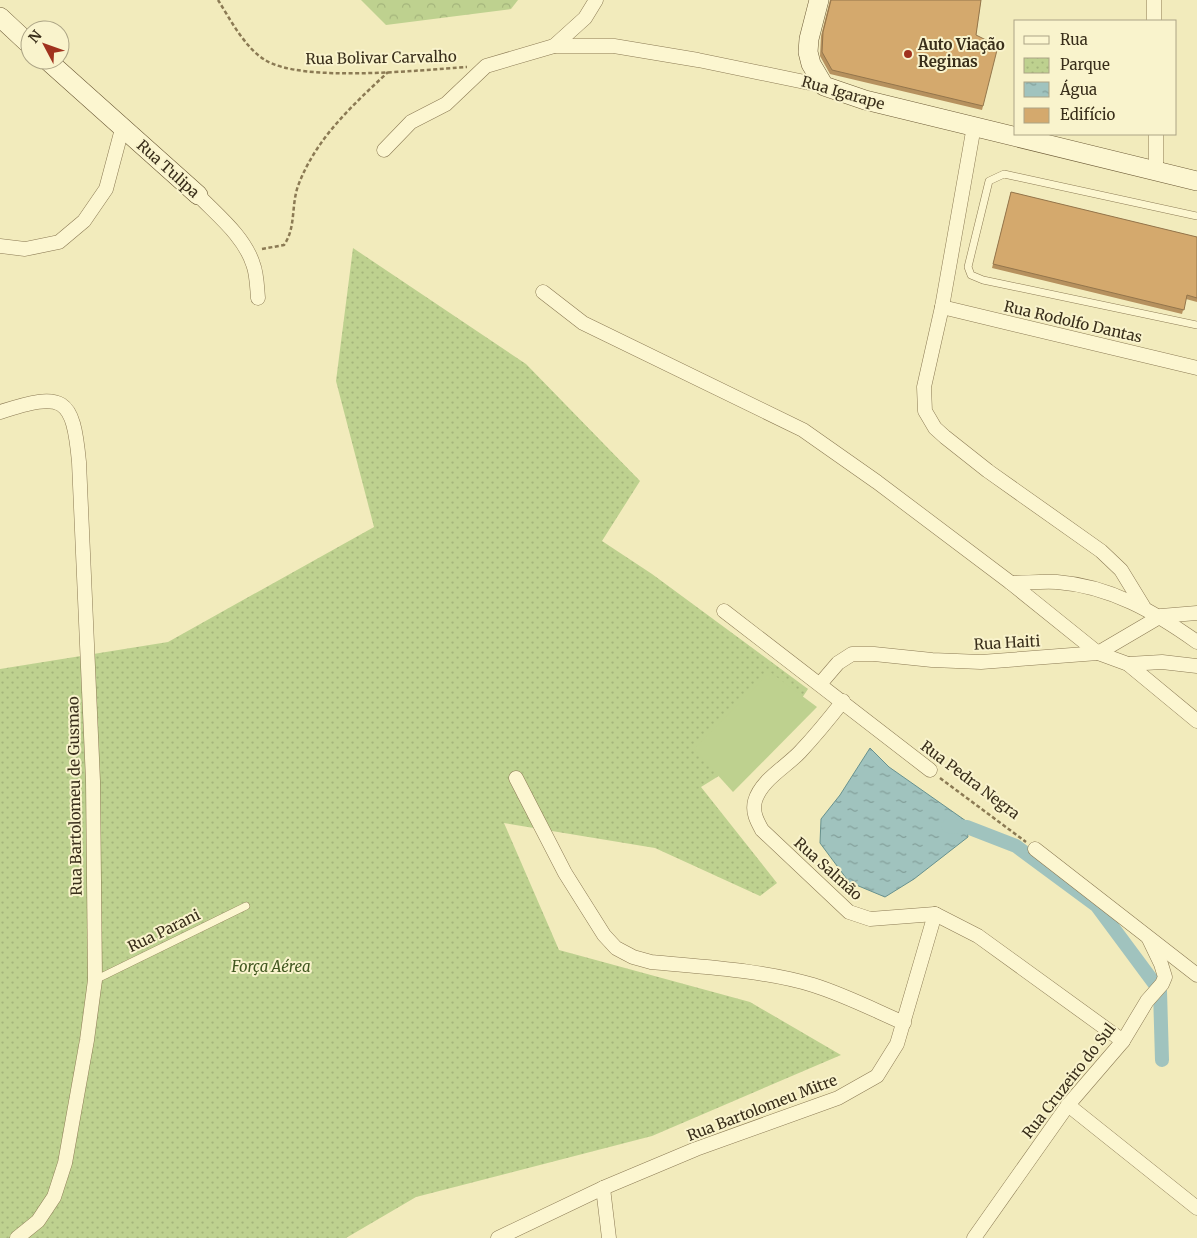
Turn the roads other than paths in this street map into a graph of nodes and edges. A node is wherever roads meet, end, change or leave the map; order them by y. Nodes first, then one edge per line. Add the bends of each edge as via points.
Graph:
1 (596, 0) edge
2 (819, 0) edge
3 (1154, 0) edge
4 (0, 17) edge
5 (1154, 20) edge
6 (20, 36) edge
7 (554, 46) junction
8 (58, 70) edge
9 (824, 86) junction
10 (974, 126) junction
11 (122, 129) junction
12 (1156, 135) edge
13 (384, 150) dead end
14 (1156, 172) junction
15 (1197, 181) edge
16 (198, 194) joint
17 (1197, 216) edge
18 (0, 246) edge
19 (543, 292) dead end
20 (258, 298) dead end
21 (942, 307) junction
22 (1197, 326) edge
23 (1197, 368) edge
24 (0, 412) edge
25 (1011, 583) junction
26 (1142, 606) junction
27 (724, 611) dead end
28 (1197, 613) edge
29 (1160, 616) junction
30 (1197, 642) edge
31 (1098, 653) junction
32 (1128, 664) junction
33 (1197, 666) edge
34 (820, 684) junction
35 (843, 701) junction
36 (1197, 721) edge
37 (930, 770) road end
38 (516, 778) dead end
39 (1035, 849) road end
40 (246, 906) dead end
41 (935, 914) junction
42 (1149, 939) junction
43 (1197, 975) edge
44 (95, 980) junction
45 (904, 1023) junction
46 (1123, 1041) junction
47 (1068, 1106) junction
48 (603, 1188) junction
49 (1197, 1208) edge
50 (17, 1238) edge
51 (498, 1238) edge
52 (609, 1238) edge
53 (974, 1238) edge

1 - 7 street via 585,18
2 - 9 main road via 808,52
3 - 5 street
4 - 6 main road
7 - 9 street, Rua Igarape via 614,46
7 - 13 street, Rua Igarape via 486,66 446,104 411,122
8 - 11 main road, Rua Tulipa
9 - 10 main road, Rua Igarape via 865,100
10 - 14 main road, Rua Igarape
10 - 21 street
11 - 16 main road, Rua Tulipa
11 - 18 street via 106,189 84,221 59,242 24,249
12 - 14 street
14 - 15 main road, Rua Igarape
16 - 20 street, Rua Tulipa via 248,252 254,264
17 - 22 lane via 1004,174 990,181 968,266 971,275 983,280
19 - 25 street via 583,323 803,430
21 - 23 street, Rua Rodolfo Dantas
21 - 26 street via 924,395 925,411 935,428 988,471 1102,551 1121,570
24 - 44 street, Rua Bartolomeu de Gusmao via 53,401 64,405 70,412 77,436 93,781
25 - 26 street via 1078,585
25 - 31 street
26 - 29 street
27 - 34 street, Rua Pedra Negra
28 - 29 street, Rua Haiti
29 - 30 street
29 - 31 street, Rua Haiti
31 - 32 street
31 - 34 street, Rua Haiti via 981,662 852,654 838,663
32 - 33 street via 1162,662
32 - 36 street
34 - 35 street, Rua Pedra Negra
35 - 37 street, Rua Pedra Negra
35 - 41 street, Rua Salmão via 799,753 764,786 755,800 756,818 771,839 853,914 870,919
38 - 45 street via 566,873 604,935 616,948 651,962 787,978 841,994
39 - 42 street
40 - 44 lane, Rua Parani
41 - 45 street, Rua Bartolomeu Mitre
41 - 46 street via 987,942
42 - 43 street
42 - 46 street, Rua Cruzeiro do Sul via 1165,977
44 - 50 street, Rua Bartolomeu de Gusmao via 65,1163 54,1197 38,1221
45 - 48 street, Rua Bartolomeu Mitre via 897,1044 877,1076 838,1098 696,1149
46 - 47 street, Rua Cruzeiro do Sul
47 - 49 street
47 - 53 street, Rua Cruzeiro do Sul
48 - 51 street, Rua Bartolomeu Mitre
48 - 52 street

